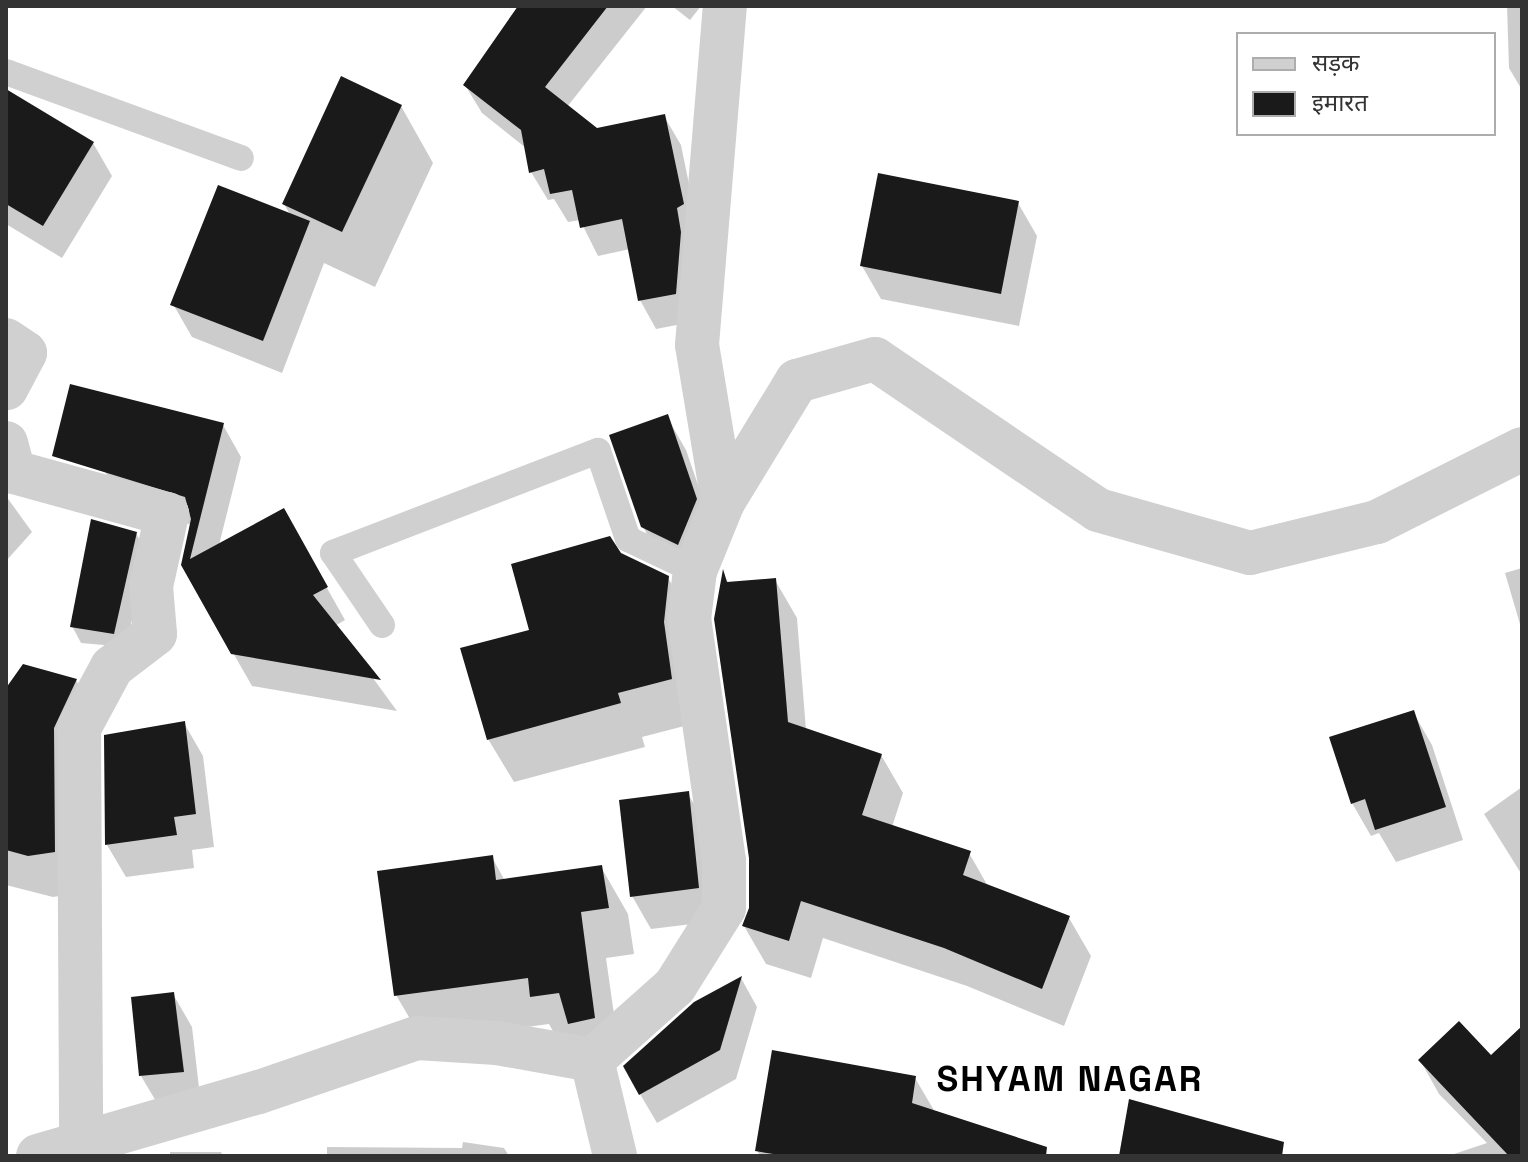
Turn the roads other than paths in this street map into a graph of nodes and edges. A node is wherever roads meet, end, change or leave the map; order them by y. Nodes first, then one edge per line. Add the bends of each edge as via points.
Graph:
1 (725, 6) edge
2 (6, 72) edge
3 (241, 158) dead end
4 (6, 340) edge
5 (6, 388) edge
6 (6, 443) edge
7 (1522, 449) edge
8 (723, 502) junction
9 (695, 571) junction
10 (382, 625) dead end
11 (592, 1060) junction
12 (81, 1148) junction
13 (38, 1156) edge
14 (615, 1156) edge

1 - 8 street via 697,345
2 - 3 lane
4 - 5 street via 25,353
6 - 12 street via 14,472 167,514 151,586 155,634 112,667 79,728
7 - 8 street via 1377,522 1250,553 1098,510 875,359 797,381
8 - 9 street
9 - 10 lane via 628,539 598,451 333,553
9 - 11 street via 689,619 724,861 724,908 675,986
11 - 12 street via 497,1043 417,1038
11 - 14 street
12 - 13 street

